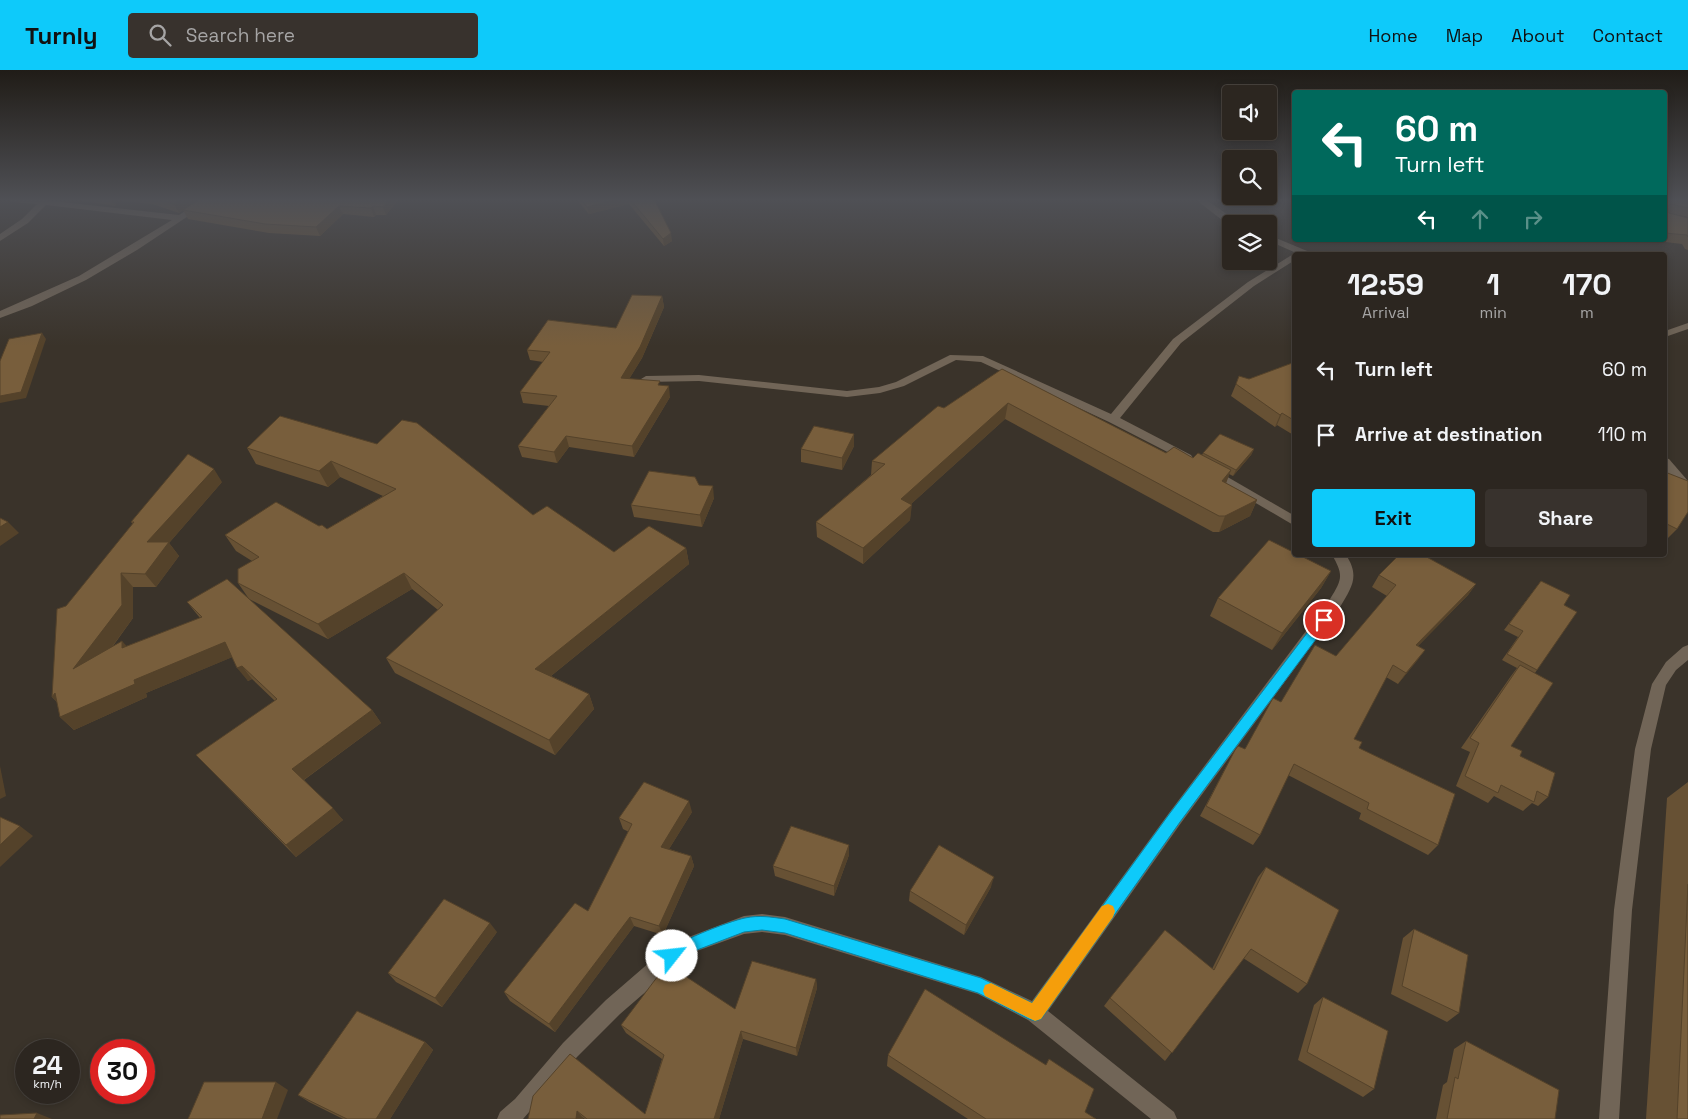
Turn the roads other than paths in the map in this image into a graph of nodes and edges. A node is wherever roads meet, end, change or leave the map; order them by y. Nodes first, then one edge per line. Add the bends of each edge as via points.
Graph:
1 (133, 248) edge
2 (1292, 259) edge
3 (0, 315) edge
4 (1688, 326) edge
5 (1667, 333) edge
6 (646, 379) edge
7 (1113, 418) junction
8 (1667, 464) edge
9 (1688, 488) edge
10 (1292, 520) edge
11 (1340, 557) edge
12 (1688, 651) edge
13 (1035, 1013) junction
14 (507, 1119) edge
15 (1167, 1119) edge
16 (1609, 1119) edge

1 - 3 street via 75,283
2 - 7 street via 1251,284 1177,341
4 - 5 street
6 - 7 street via 699,378 847,394 893,386 944,360 967,357 983,359
7 - 10 street
8 - 9 street
11 - 13 street via 1348,569 1348,576 1335,603
12 - 16 street via 1671,666 1659,684 1643,749 1623,910
13 - 14 street via 981,986 910,963 785,926 744,925 692,944 672,956 614,1006
13 - 15 street

